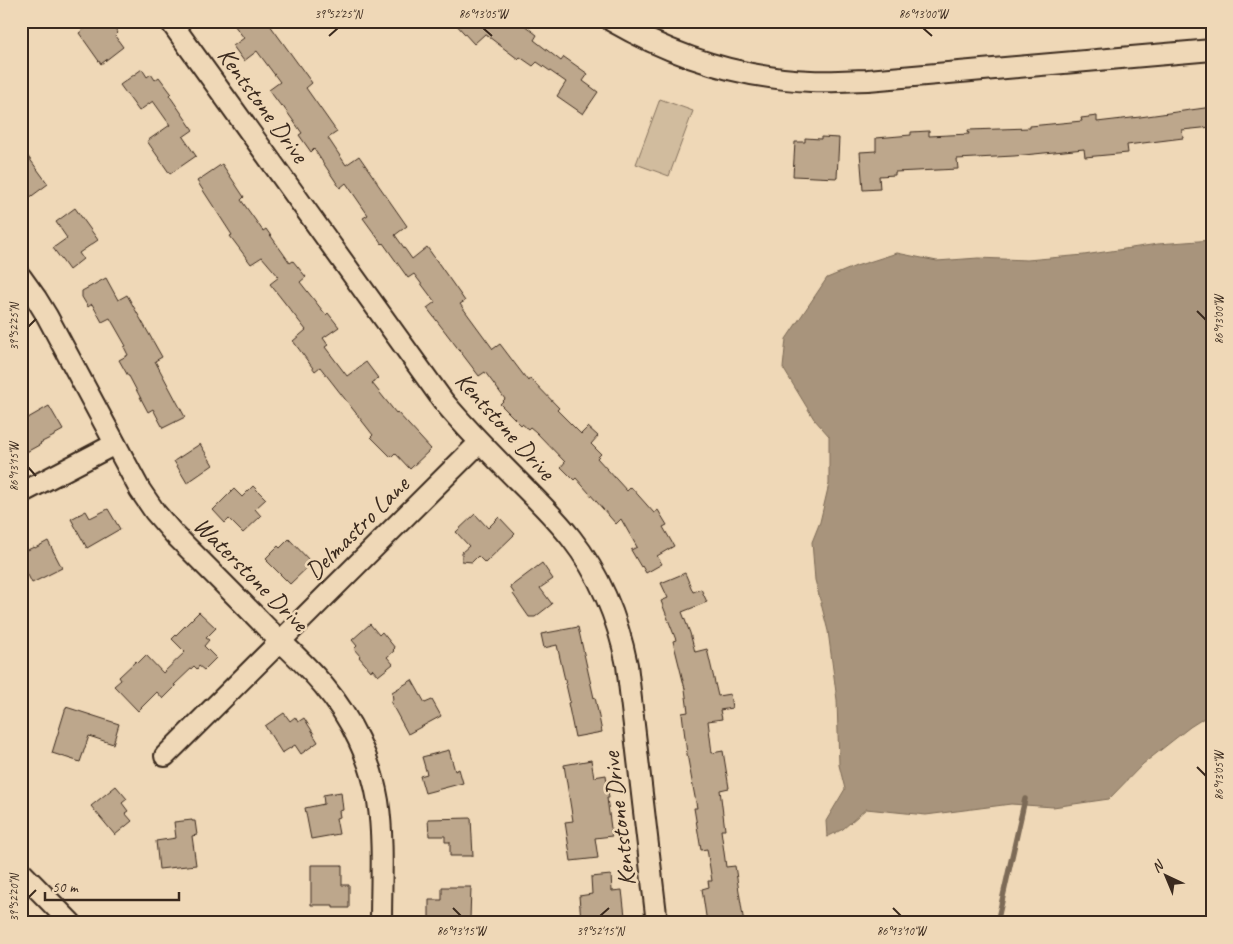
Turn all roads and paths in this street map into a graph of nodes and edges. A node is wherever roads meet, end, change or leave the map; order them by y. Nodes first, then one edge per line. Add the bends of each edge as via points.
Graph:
1 (170, 21) edge
2 (612, 21) edge
3 (1212, 50) edge
4 (21, 277) edge
5 (480, 442) junction
6 (115, 444) junction
7 (21, 493) edge
8 (280, 641) junction
9 (165, 756) dead end
10 (21, 872) edge
11 (70, 923) edge
12 (381, 923) edge
13 (657, 923) edge

1 - 5 street, Kentstone Drive via 437,392
2 - 3 street via 634,34 697,60 730,70 810,81 868,80
4 - 6 street, Waterstone Drive via 47,316
5 - 8 street, Delmastro Lane
5 - 13 street, Kentstone Drive via 571,537 597,576 613,613 628,672
6 - 7 street
6 - 8 street, Waterstone Drive via 161,520
8 - 9 street, Delmastro Lane
8 - 12 street, Waterstone Drive via 324,685 339,705 357,737 371,774 381,824
10 - 11 street

